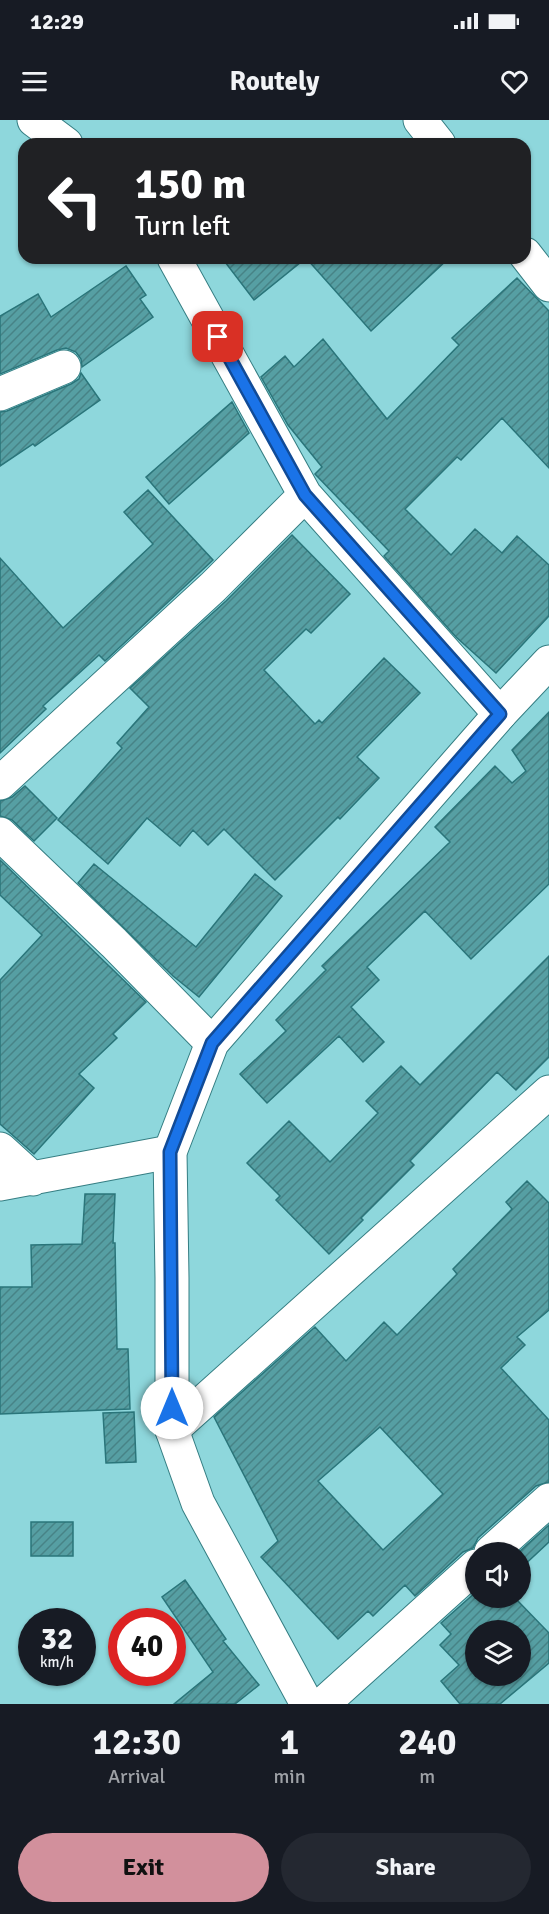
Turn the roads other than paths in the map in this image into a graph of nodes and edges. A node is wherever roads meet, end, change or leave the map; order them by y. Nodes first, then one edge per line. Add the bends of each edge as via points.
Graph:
1 (34, 120) edge
2 (420, 120) edge
3 (58, 138) edge
4 (434, 138) edge
5 (531, 262) edge
6 (177, 264) edge
7 (549, 285) edge
8 (64, 367) dead end
9 (0, 394) edge
10 (305, 495) junction
11 (549, 662) edge
12 (500, 714) junction
13 (0, 783) edge
14 (0, 834) edge
15 (212, 1043) junction
16 (549, 1092) edge
17 (0, 1149) edge
18 (170, 1152) junction
19 (33, 1179) junction
20 (0, 1184) edge
21 (172, 1430) junction
22 (549, 1500) edge
23 (502, 1542) edge
24 (465, 1576) edge
25 (307, 1704) edge
26 (323, 1704) edge

1 - 3 street
2 - 4 street
5 - 7 street
6 - 10 street
8 - 9 street
10 - 12 street
10 - 13 street via 213,587
11 - 12 street
12 - 15 street
14 - 15 street
15 - 18 street
16 - 21 street
17 - 19 street
18 - 19 street
18 - 21 street
19 - 20 street
21 - 25 street via 198,1503
22 - 23 street
24 - 26 street

